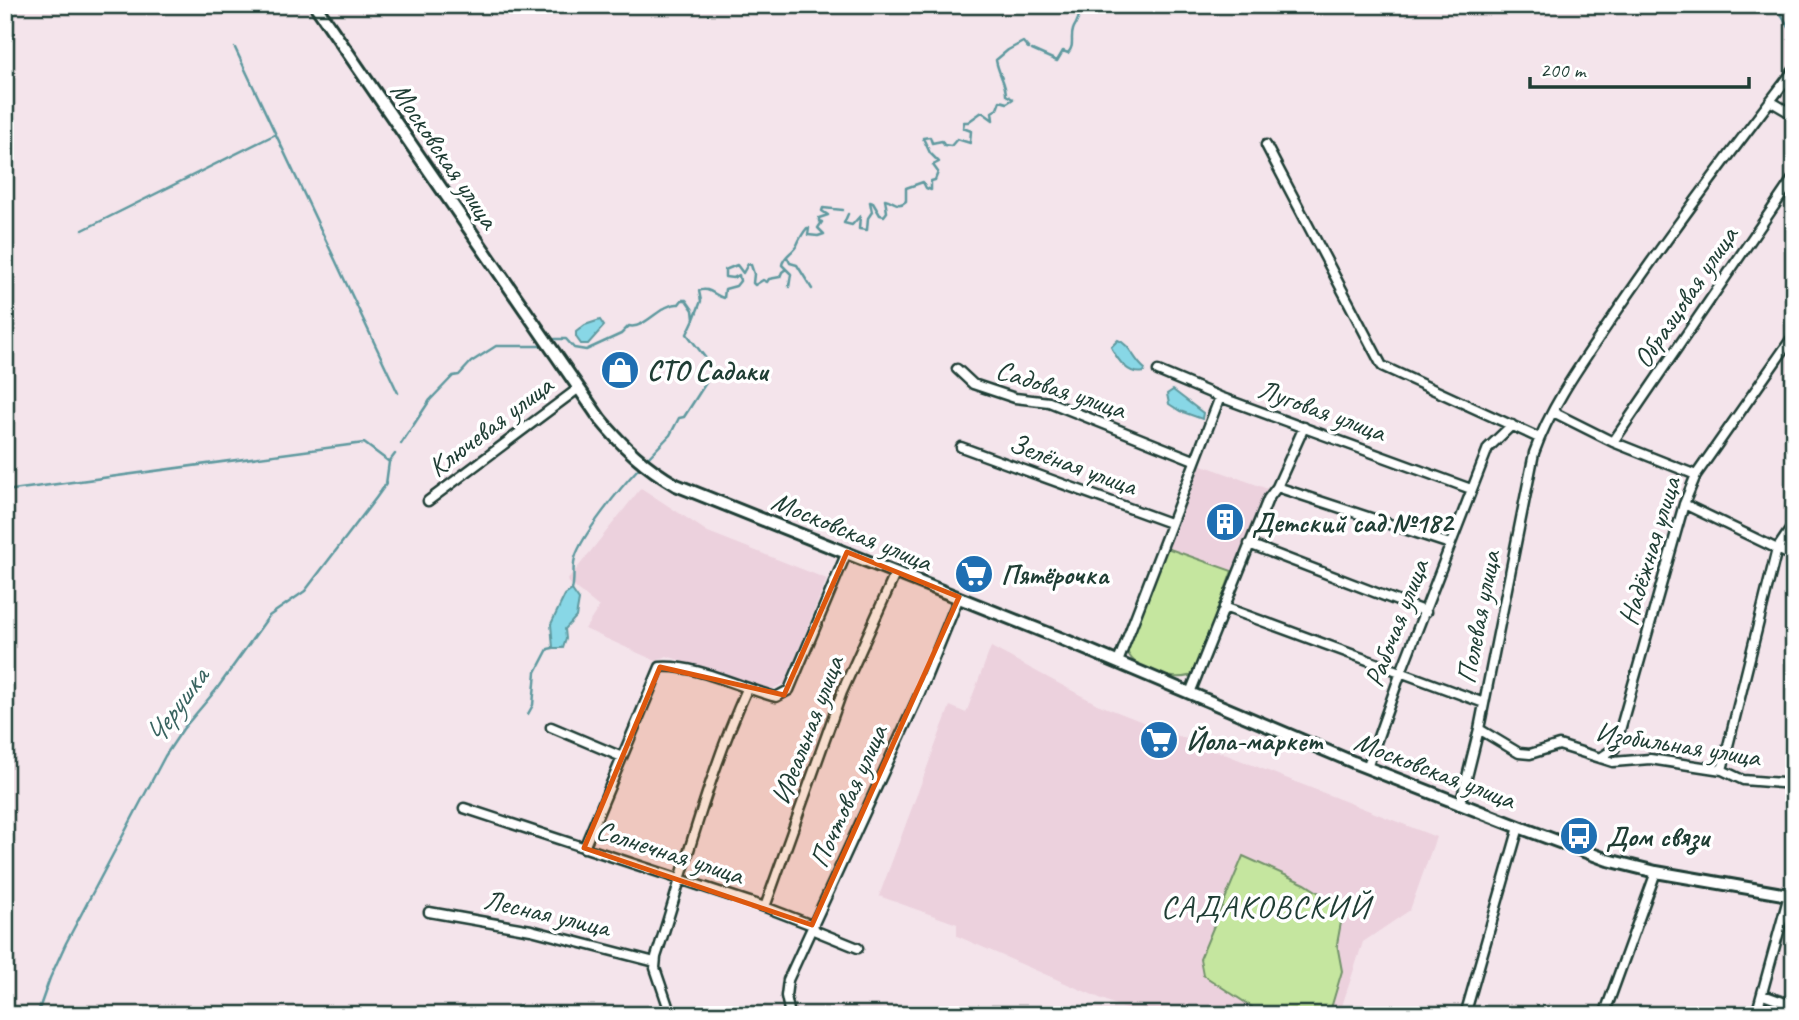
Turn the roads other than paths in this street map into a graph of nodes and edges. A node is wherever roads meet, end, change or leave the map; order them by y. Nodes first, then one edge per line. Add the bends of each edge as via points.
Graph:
1 (316, 5) edge
2 (1794, 70) edge
3 (1770, 101) junction
4 (1794, 115) edge
5 (1266, 145) dead end
6 (1794, 177) edge
7 (1793, 338) edge
8 (957, 369) dead end
9 (1158, 371) dead end
10 (579, 388) junction
11 (1220, 397) junction
12 (1553, 412) junction
13 (1512, 425) junction
14 (1304, 427) junction
15 (1539, 438) junction
16 (1613, 442) junction
17 (961, 447) dead end
18 (1194, 460) junction
19 (1696, 475) junction
20 (1277, 488) junction
21 (1471, 489) junction
22 (428, 500) dead end
23 (1684, 504) junction
24 (1170, 523) junction
25 (1794, 524) edge
26 (1249, 544) junction
27 (1450, 544) junction
28 (1777, 549) junction
29 (847, 552) junction
30 (1794, 557) edge
31 (896, 572) junction
32 (959, 597) junction
33 (1224, 607) junction
34 (1426, 612) junction
35 (1118, 662) junction
36 (1401, 672) junction
37 (747, 689) junction
38 (1190, 693) junction
39 (1485, 703) junction
40 (551, 727) dead end
41 (1479, 729) junction
42 (622, 757) junction
43 (1600, 758) junction
44 (1367, 768) junction
45 (1722, 770) junction
46 (1794, 784) edge
47 (1460, 805) junction
48 (464, 808) dead end
49 (1519, 827) junction
50 (584, 848) junction
51 (1656, 872) junction
52 (681, 879) junction
53 (1791, 896) edge
54 (765, 907) junction
55 (429, 912) dead end
56 (813, 925) junction
57 (858, 948) dead end
58 (655, 962) junction
59 (1763, 995) junction
60 (1794, 1006) edge
61 (671, 1015) edge
62 (790, 1015) edge
63 (1465, 1015) edge
64 (1604, 1015) edge
65 (1756, 1015) edge

1 - 10 main road, Московская улица
2 - 3 street, Полевая улица
3 - 4 street
3 - 12 street, Полевая улица via 1663,244
5 - 13 street via 1382,366
6 - 16 street, Образцовая улица
7 - 19 street, Надёжная улица
8 - 18 street, Садовая улица via 973,384 1016,398 1049,402
9 - 11 street, Луговая улица
10 - 22 street, Ключевая улица
10 - 29 main road, Московская улица via 625,449 650,470 676,485
11 - 14 street, Луговая улица
11 - 18 street
12 - 15 street, Полевая улица
12 - 16 street
13 - 15 street
13 - 21 street, Рабочая улица via 1488,448
14 - 20 street
14 - 21 street, Луговая улица
15 - 39 street, Полевая улица
16 - 19 street
17 - 24 street, Зелёная улица
18 - 24 street
19 - 23 street, Надёжная улица
20 - 26 street
20 - 27 street
21 - 27 street, Рабочая улица
23 - 28 street
23 - 43 street, Надёжная улица via 1615,748
24 - 35 street
25 - 28 street
26 - 33 street
26 - 34 street
27 - 34 street, Рабочая улица
28 - 30 street
28 - 45 street
29 - 31 main road, Московская улица
29 - 37 street via 789,690 776,697
31 - 32 main road, Московская улица
31 - 54 street, Идеальная улица via 842,692
32 - 35 main road, Московская улица
32 - 56 street, Почтовая улица
33 - 36 street
33 - 38 street
34 - 36 street, Рабочая улица
35 - 38 main road, Московская улица
36 - 39 street
36 - 44 street, Рабочая улица
37 - 42 street via 701,673 660,667
37 - 52 street
38 - 44 main road, Московская улица
39 - 41 street, Полевая улица
40 - 42 street
41 - 43 street, Изобильная улица via 1519,753 1559,745
41 - 47 street, Полевая улица
42 - 50 street
43 - 45 street, Изобильная улица via 1613,762 1650,759
44 - 47 main road, Московская улица
45 - 46 street, Изобильная улица via 1743,780
47 - 49 main road, Московская улица
48 - 50 street, Солнечная улица
49 - 51 main road, Московская улица via 1608,860
49 - 63 street
50 - 52 street, Солнечная улица
51 - 53 main road, Московская улица
51 - 64 street
52 - 54 street, Солнечная улица
52 - 58 street
53 - 59 street
54 - 56 street, Солнечная улица
55 - 58 street, Лесная улица via 531,930
56 - 57 street, Солнечная улица via 816,931
56 - 62 street, Почтовая улица via 788,980
58 - 61 street
59 - 60 street
59 - 65 street

